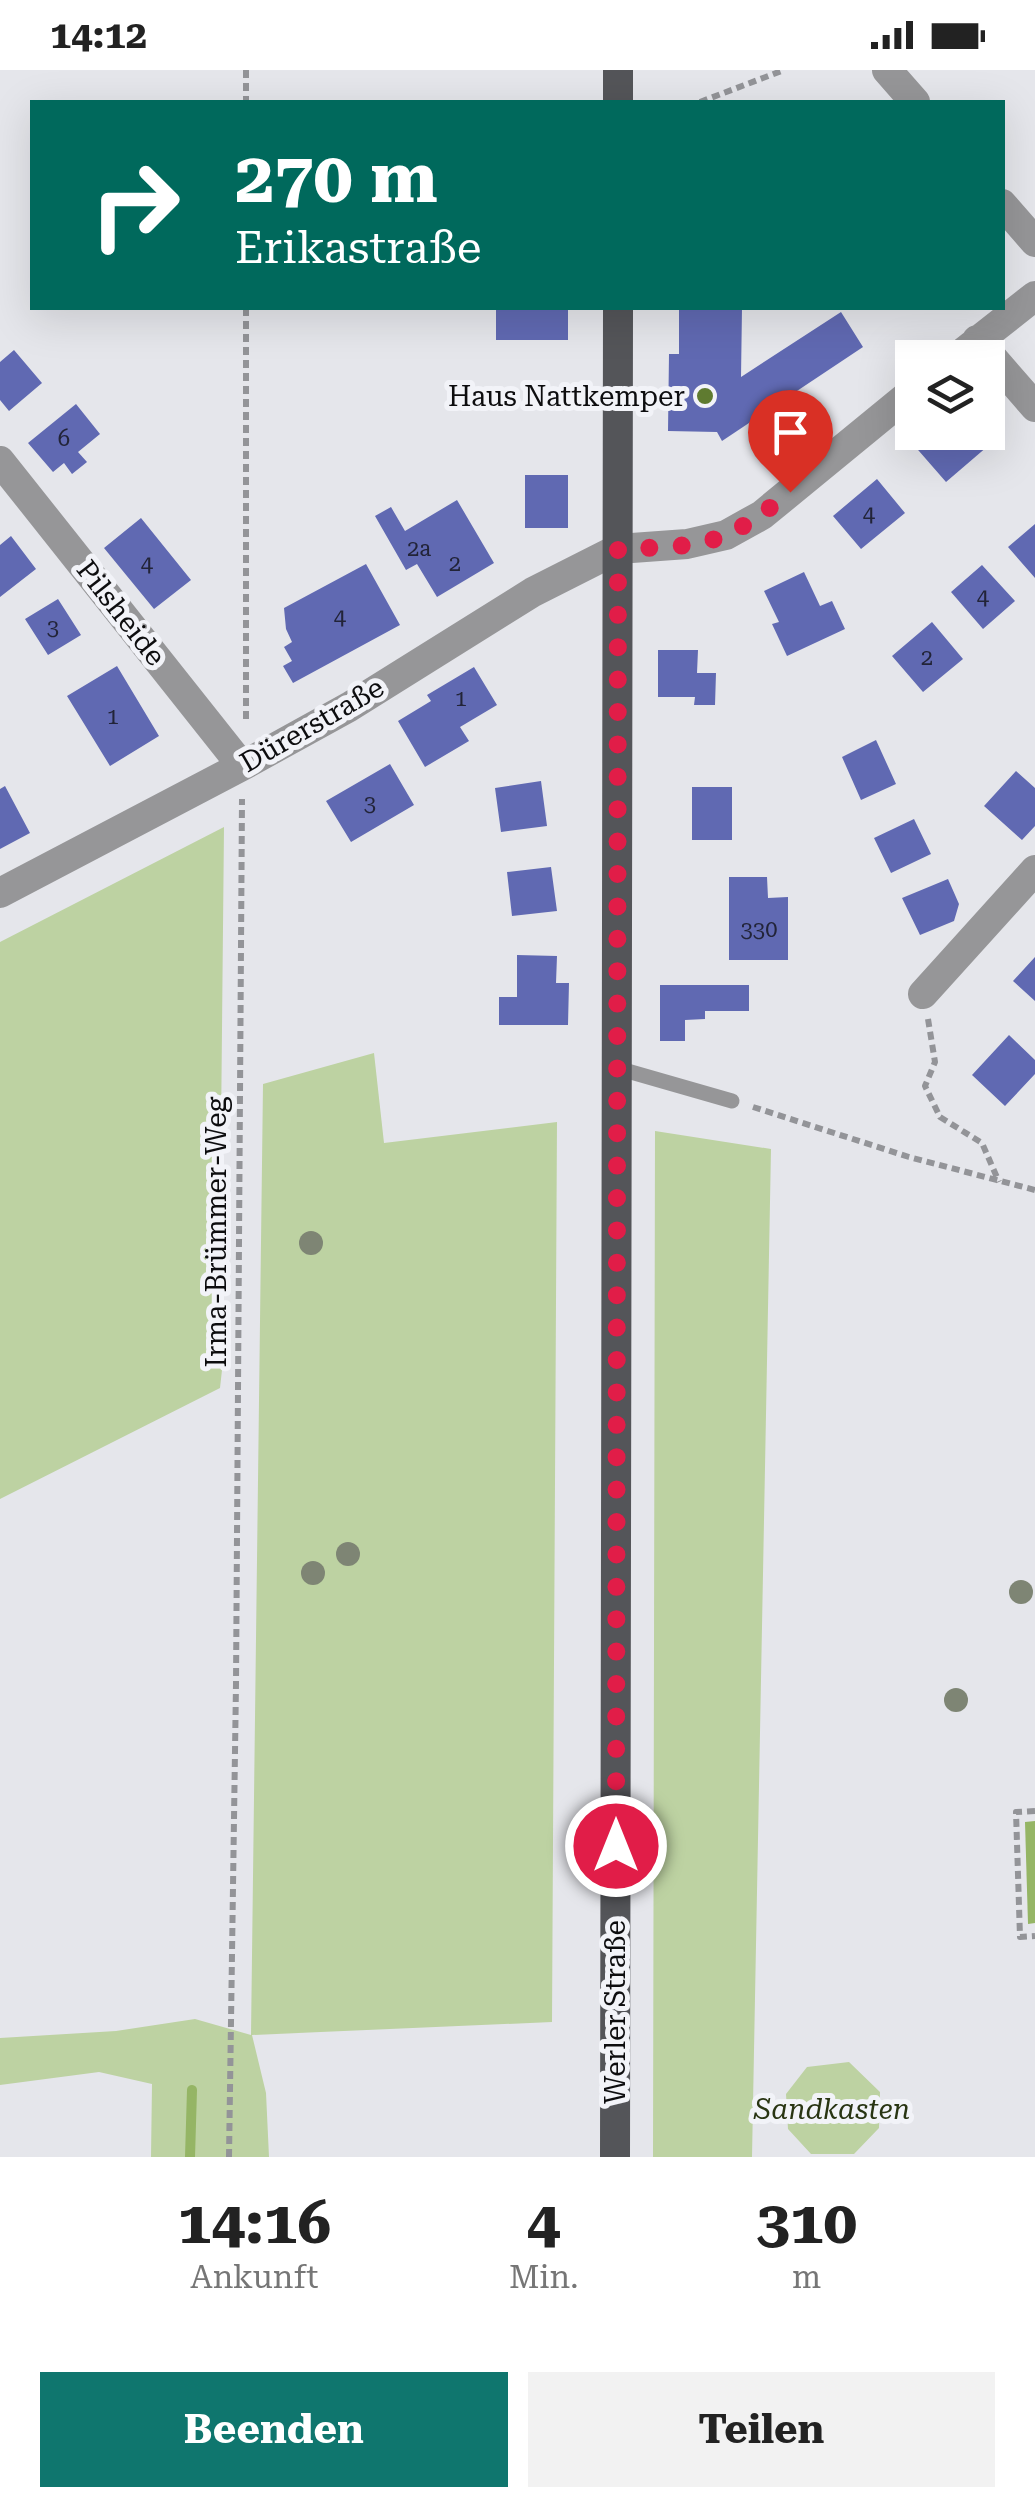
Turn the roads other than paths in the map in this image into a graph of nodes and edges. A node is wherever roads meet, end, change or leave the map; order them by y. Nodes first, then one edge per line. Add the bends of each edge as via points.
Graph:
1 (618, 70) edge
2 (887, 70) edge
3 (618, 100) edge
4 (913, 100) edge
5 (1005, 207) edge
6 (1035, 242) edge
7 (1035, 296) edge
8 (618, 310) edge
9 (979, 340) edge
10 (1005, 381) edge
11 (895, 406) edge
12 (1035, 407) edge
13 (0, 461) edge
14 (618, 549) junction
15 (242, 766) junction
16 (1035, 870) edge
17 (0, 893) edge
18 (923, 994) road end
19 (617, 1068) junction
20 (732, 1101) road end
21 (615, 2157) edge

1 - 3 main road
2 - 4 street
5 - 6 street
7 - 9 street
8 - 14 main road, Werler Straße
10 - 12 street
11 - 14 street via 762,515 726,535
13 - 15 street, Pilsheide
14 - 15 street, Dürerstraße via 533,592
14 - 19 main road, Werler Straße
15 - 17 street, Dürerstraße
16 - 18 street
19 - 20 lane
19 - 21 main road, Werler Straße

